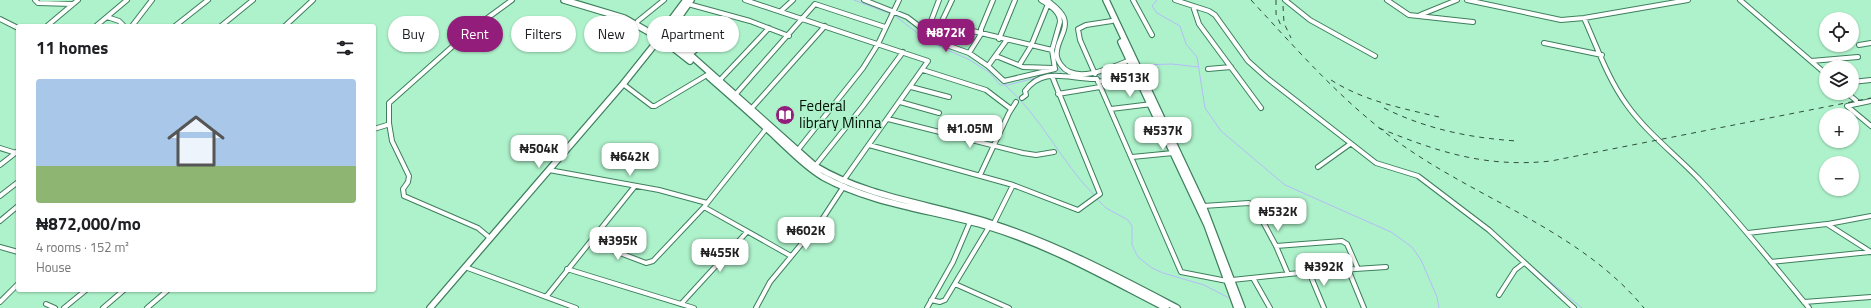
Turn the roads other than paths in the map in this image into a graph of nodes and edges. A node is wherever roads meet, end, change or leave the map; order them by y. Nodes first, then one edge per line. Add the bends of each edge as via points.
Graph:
1 (35, 0) edge
2 (78, 0) edge
3 (127, 0) edge
4 (152, 0) edge
5 (208, 0) edge
6 (253, 0) edge
7 (313, 0) edge
8 (512, 0) edge
9 (564, 0) edge
10 (576, 0) edge
11 (664, 0) edge
12 (745, 0) edge
13 (793, 0) edge
14 (864, 0) edge
15 (877, 0) edge
16 (899, 0) edge
17 (939, 0) edge
18 (952, 0) edge
19 (993, 0) edge
20 (1015, 0) edge
21 (1041, 0) edge
22 (1102, 0) edge
23 (1106, 0) edge
24 (1133, 0) edge
25 (1175, 0) edge
26 (1285, 0) edge
27 (1387, 0) edge
28 (1457, 0) edge
29 (1467, 0) edge
30 (1688, 0) edge
31 (1740, 0) edge
32 (688, 1) edge
33 (1048, 2) edge
34 (73, 4) junction
35 (875, 4) junction
36 (1193, 6) junction
37 (782, 11) junction
38 (893, 12) junction
39 (626, 16) edge
40 (677, 16) edge
41 (1414, 16) junction
42 (107, 17) junction
43 (1584, 18) junction
44 (0, 19) edge
45 (804, 19) junction
46 (639, 20) edge
47 (1112, 21) junction
48 (1473, 22) dead end
49 (941, 23) junction
50 (49, 24) edge
51 (98, 24) edge
52 (122, 24) edge
53 (134, 24) edge
54 (178, 24) edge
55 (223, 24) edge
56 (287, 24) edge
57 (825, 26) junction
58 (16, 27) edge
59 (885, 27) junction
60 (647, 28) edge
61 (769, 28) junction
62 (981, 34) junction
63 (789, 36) junction
64 (1152, 36) dead end
65 (999, 39) junction
66 (1006, 41) junction
67 (1544, 43) dead end
68 (1871, 43) edge
69 (878, 44) junction
70 (1859, 45) dead end
71 (1031, 46) junction
72 (1052, 50) junction
73 (648, 52) edge
74 (681, 52) edge
75 (685, 52) edge
76 (693, 52) edge
77 (903, 52) junction
78 (969, 54) junction
79 (689, 55) junction
80 (1602, 55) junction
81 (996, 56) junction
82 (1375, 56) dead end
83 (1858, 57) dead end
84 (1130, 60) junction
85 (1811, 61) junction
86 (1020, 64) junction
87 (988, 66) junction
88 (1231, 67) junction
89 (1819, 68) edge
90 (1055, 69) junction
91 (1208, 69) dead end
92 (923, 70) junction
93 (1095, 74) junction
94 (1136, 74) junction
95 (707, 75) junction
96 (1052, 76) junction
97 (1871, 80) edge
98 (719, 81) junction
99 (1859, 81) edge
100 (1098, 82) junction
101 (623, 84) junction
102 (911, 87) junction
103 (1100, 87) junction
104 (1058, 94) junction
105 (735, 95) junction
106 (949, 97) dead end
107 (1022, 98) dead end
108 (1855, 100) edge
109 (900, 102) junction
110 (1016, 102) dead end
111 (1871, 102) edge
112 (1859, 103) junction
113 (1152, 104) junction
114 (1261, 108) dead end
115 (751, 109) junction
116 (1011, 109) junction
117 (1111, 109) junction
118 (939, 113) dead end
119 (888, 119) junction
120 (387, 125) junction
121 (1871, 126) edge
122 (376, 128) edge
123 (766, 128) junction
124 (1350, 144) junction
125 (869, 145) junction
126 (994, 146) junction
127 (0, 148) edge
128 (797, 151) junction
129 (16, 152) edge
130 (1054, 152) dead end
131 (16, 153) edge
132 (1173, 153) junction
133 (1132, 157) junction
134 (0, 165) edge
135 (815, 166) junction
136 (1318, 167) dead end
137 (549, 170) junction
138 (980, 175) junction
139 (16, 184) edge
140 (843, 184) junction
141 (1013, 185) junction
142 (636, 186) junction
143 (0, 196) edge
144 (705, 205) junction
145 (1203, 206) junction
146 (16, 209) edge
147 (1871, 216) edge
148 (0, 221) edge
149 (970, 222) junction
150 (1828, 224) junction
151 (992, 225) junction
152 (747, 232) junction
153 (1747, 233) junction
154 (490, 238) junction
155 (591, 242) junction
156 (1276, 246) junction
157 (0, 247) edge
158 (16, 251) edge
159 (1871, 252) edge
160 (791, 256) junction
161 (1771, 262) junction
162 (1524, 263) junction
163 (465, 267) junction
164 (1386, 267) dead end
165 (1358, 268) junction
166 (567, 269) junction
167 (1348, 269) junction
168 (1309, 272) junction
169 (1288, 274) junction
170 (1253, 278) junction
171 (1229, 281) junction
172 (955, 284) junction
173 (16, 286) edge
174 (84, 292) edge
175 (122, 292) edge
176 (166, 292) edge
177 (1499, 295) dead end
178 (546, 297) junction
179 (1871, 297) edge
180 (931, 300) junction
181 (1, 301) edge
182 (995, 302) junction
183 (1804, 302) junction
184 (46, 304) dead end
185 (681, 304) junction
186 (1238, 304) edge
187 (55, 308) edge
188 (64, 308) edge
189 (102, 308) edge
190 (147, 308) edge
191 (430, 308) edge
192 (576, 308) edge
193 (694, 308) edge
194 (756, 308) edge
195 (927, 308) edge
196 (998, 308) edge
197 (1009, 308) edge
198 (1166, 308) edge
199 (1177, 308) edge
200 (1270, 308) edge
201 (1324, 308) edge
202 (1364, 308) edge
203 (1574, 308) edge
204 (1809, 308) edge

1 - 34 street via 38,3
2 - 34 street
3 - 42 street
4 - 53 street
5 - 54 street
6 - 55 street
7 - 56 street
8 - 120 street via 470,30 390,100
9 - 60 main road via 621,17
10 - 39 main road
11 - 46 street
12 - 37 street
13 - 37 street
14 - 35 street
15 - 35 street
16 - 38 street
17 - 49 street via 930,20
18 - 49 street
19 - 62 street
20 - 65 street
21 - 33 street
22 - 47 main road
23 - 113 main road
24 - 64 street
25 - 36 street
26 - 82 street via 1310,20
27 - 41 street via 1404,13
28 - 41 street
29 - 43 street via 1556,19
30 - 43 street
31 - 85 street
32 - 40 main road
32 - 61 street
33 - 71 street
33 - 72 street via 1058,12 1061,23
33 - 93 street via 1056,6 1065,19 1056,52 1060,66 1068,72
34 - 50 street
35 - 38 street
36 - 88 street via 1199,24
36 - 124 street via 1215,15 1248,61
37 - 45 street
38 - 59 street
38 - 78 street via 907,17 941,43
41 - 48 street
42 - 51 street
42 - 52 street
43 - 80 street
44 - 58 street
45 - 57 street
45 - 59 street via 813,6 818,4
45 - 63 street
47 - 84 main road
47 - 93 street via 1086,25 1078,29 1080,40
49 - 62 street
57 - 69 street
57 - 115 street
59 - 69 street
61 - 63 street
61 - 98 street
62 - 65 street
62 - 78 street
63 - 105 street
65 - 66 street
66 - 71 street
66 - 81 street
67 - 80 street
68 - 70 street
69 - 77 street
69 - 128 street via 854,82
71 - 72 street
71 - 86 street
72 - 90 street
73 - 101 main road
74 - 95 main road
75 - 79 main road
76 - 79 street
77 - 92 street via 927,60
77 - 135 street
78 - 87 street
79 - 98 main road
80 - 153 street via 1618,90 1639,120 1656,140 1698,178
81 - 86 street
81 - 87 street
83 - 85 street
84 - 93 street
84 - 94 main road
85 - 89 street
86 - 90 street via 1023,67
87 - 90 street via 1001,80 1007,82
88 - 91 street
88 - 114 street
92 - 102 street
92 - 116 street via 986,90
94 - 100 street
94 - 113 main road
95 - 101 street via 655,106
95 - 123 main road
96 - 100 street via 1097,79
96 - 104 street
96 - 107 street via 1035,80
97 - 99 street
98 - 105 main road
100 - 103 street
101 - 137 main road
102 - 106 street
102 - 109 street
103 - 104 street
103 - 117 street
104 - 141 street via 1099,195 1078,210
105 - 115 main road
108 - 112 street
109 - 118 street
109 - 119 street
110 - 116 street
111 - 112 street
112 - 121 street via 1847,106
113 - 117 street
113 - 132 main road
113 - 145 main road
115 - 128 main road
116 - 126 street
117 - 133 street
119 - 125 street
119 - 126 street
120 - 122 street
120 - 154 street via 397,154 409,175 403,190 404,196 478,228
123 - 140 main road via 824,178
123 - 144 street
124 - 136 street
124 - 162 street via 1385,168 1418,176 1489,230
125 - 138 street
125 - 140 street
126 - 130 street via 1031,154
126 - 138 street
127 - 129 street
128 - 135 main road
131 - 134 street
132 - 133 street
132 - 171 main road via 1207,225
133 - 171 street via 1181,272
135 - 140 main road
137 - 142 street
137 - 154 main road
138 - 141 street
139 - 143 street
140 - 149 main road via 888,201
140 - 151 main road
140 - 160 street via 822,218
141 - 151 street
142 - 144 street via 666,192
142 - 155 street
144 - 152 street
144 - 155 street via 650,263
145 - 156 street via 1252,203
145 - 171 main road
146 - 148 street
147 - 150 street
149 - 151 main road
149 - 180 street via 953,262
150 - 153 street
150 - 159 street
151 - 172 street
151 - 198 main road via 1062,256
151 - 199 main road via 1064,251
152 - 160 street
152 - 185 street
153 - 161 street
154 - 163 main road
155 - 166 street
156 - 165 street via 1342,241 1347,244
156 - 169 street
157 - 158 street
159 - 161 street
160 - 194 street via 770,282
161 - 183 street
162 - 177 street via 1515,270
162 - 203 street
163 - 178 street
163 - 191 main road
164 - 165 street
165 - 167 street
166 - 178 street
166 - 185 street
167 - 168 street
167 - 202 street
168 - 169 street
168 - 201 street
169 - 170 street
170 - 171 street
170 - 200 street
171 - 186 main road
172 - 180 street via 942,302
172 - 182 street
173 - 181 street
174 - 188 street
175 - 189 street
176 - 190 street
178 - 192 street
179 - 183 street
180 - 195 street
182 - 196 street
182 - 197 street
183 - 204 street
184 - 187 street
185 - 193 street

